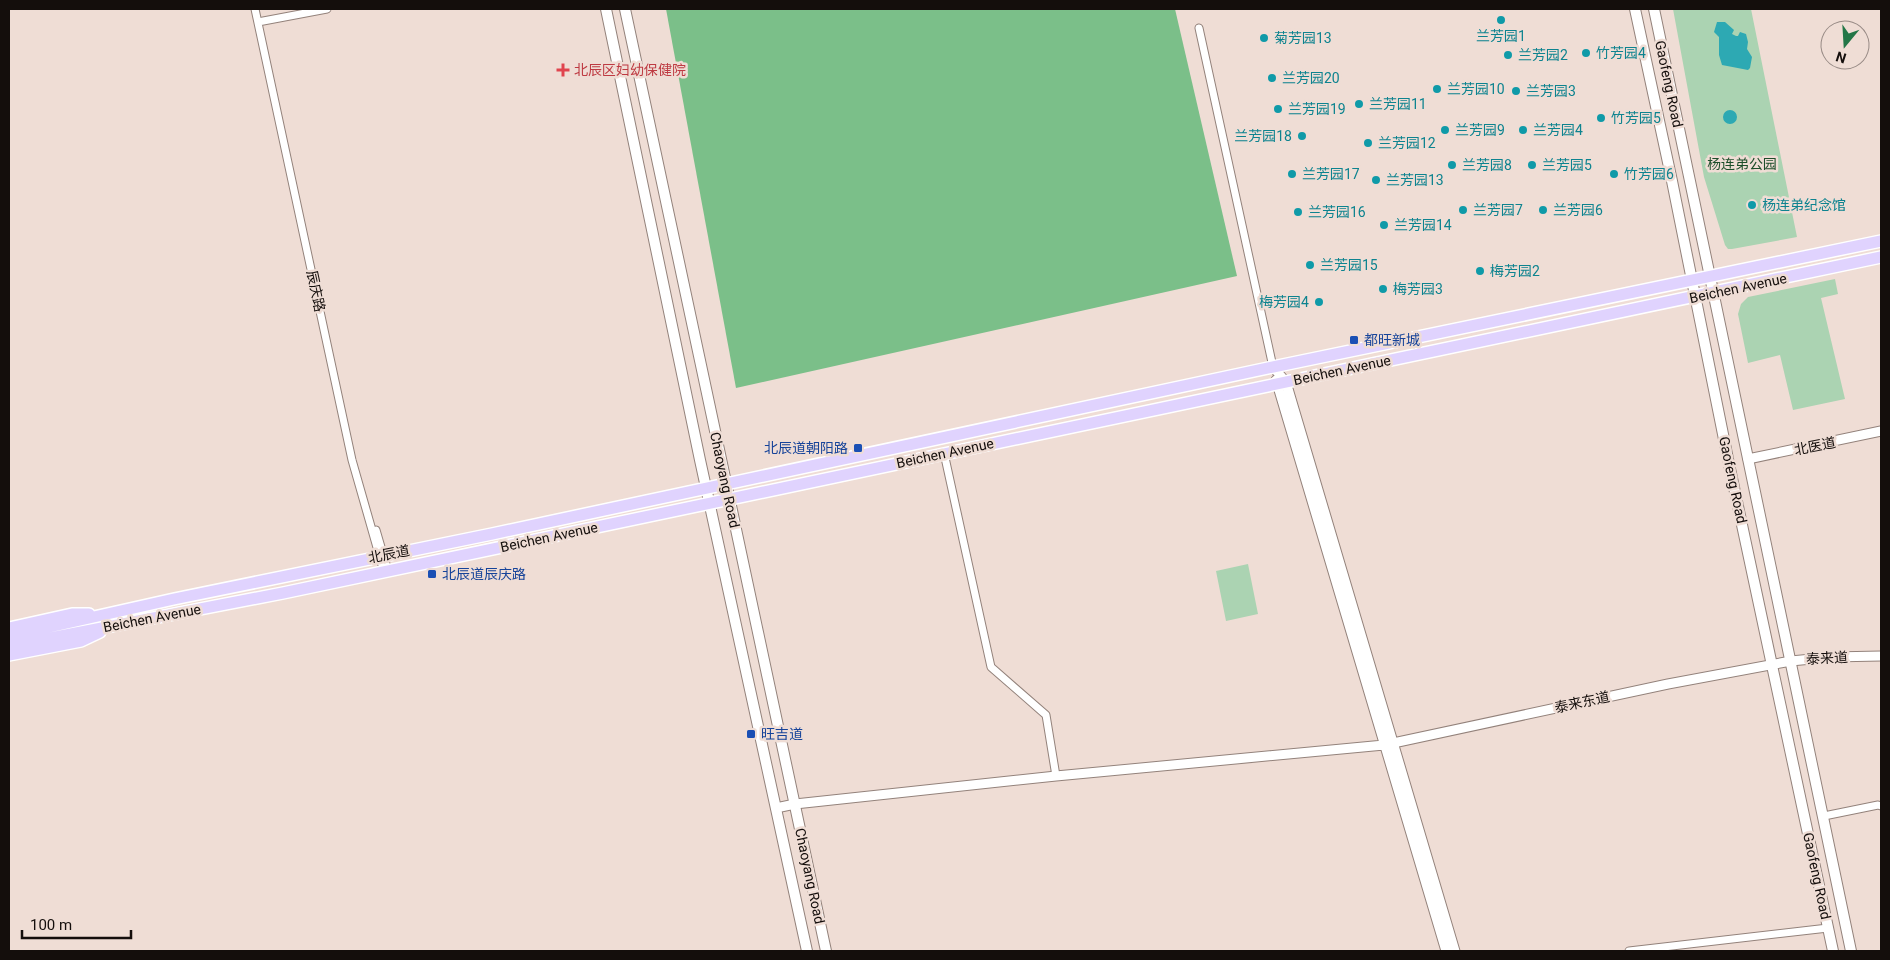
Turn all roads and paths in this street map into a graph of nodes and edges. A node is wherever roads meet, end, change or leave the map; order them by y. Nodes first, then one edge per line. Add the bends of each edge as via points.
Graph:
1 (255, 9) edge
2 (259, 9) edge
3 (327, 9) edge
4 (606, 9) edge
5 (625, 9) edge
6 (1635, 9) edge
7 (1654, 9) edge
8 (260, 21) junction
9 (1199, 28) dead end
10 (1881, 241) edge
11 (1881, 257) edge
12 (1710, 276) junction
13 (1692, 280) junction
14 (1714, 293) junction
15 (1695, 297) junction
16 (1273, 367) junction
17 (1281, 383) junction
18 (1881, 431) edge
19 (944, 453) junction
20 (1748, 460) junction
21 (726, 483) junction
22 (706, 487) junction
23 (729, 499) junction
24 (709, 503) junction
25 (381, 556) junction
26 (386, 571) junction
27 (115, 619) junction
28 (9, 628) edge
29 (9, 636) edge
30 (9, 646) edge
31 (9, 655) edge
32 (1881, 656) edge
33 (1791, 661) junction
34 (1773, 664) junction
35 (1389, 744) junction
36 (1056, 776) junction
37 (795, 804) junction
38 (1881, 806) edge
39 (776, 808) junction
40 (1824, 816) junction
41 (1828, 928) junction
42 (807, 951) edge
43 (826, 951) edge
44 (1446, 951) edge
45 (1455, 951) edge
46 (1629, 951) edge
47 (1833, 951) edge
48 (1851, 951) edge

1 - 8 street, 辰庆路
2 - 8 street, 辰庆路
3 - 8 street
4 - 22 main road, Chaoyang Road
5 - 21 main road, Chaoyang Road
6 - 13 main road, Gaofeng Road
7 - 12 main road, Gaofeng Road
8 - 25 street, 辰庆路
9 - 16 street
10 - 12 main road, Beichen Avenue
11 - 14 main road, Beichen Avenue
12 - 13 main road, Beichen Avenue
12 - 14 main road, Gaofeng Road
13 - 15 main road, Gaofeng Road
13 - 16 main road, Beichen Avenue
14 - 15 main road, Beichen Avenue
14 - 20 main road, Gaofeng Road
15 - 17 main road, Beichen Avenue
15 - 34 main road, Gaofeng Road
16 - 17 street
16 - 21 main road, Beichen Avenue
17 - 19 main road, Beichen Avenue
17 - 35 street
18 - 20 street, 北医道
19 - 23 main road, Beichen Avenue
19 - 36 street via 991,667 1046,715
20 - 33 main road, Gaofeng Road
21 - 22 main road, Beichen Avenue
21 - 23 main road, Chaoyang Road
22 - 24 main road, Chaoyang Road
22 - 25 main road, 北辰道
23 - 24 main road, Beichen Avenue
23 - 37 main road, Chaoyang Road
24 - 26 main road, Beichen Avenue
24 - 39 main road, Chaoyang Road
25 - 26 street, 辰庆路
25 - 27 main road, 北辰道
26 - 27 main road, Beichen Avenue
27 - 28 main road via 72,614
27 - 29 main road, 北辰道
27 - 30 main road, Beichen Avenue
27 - 31 main road via 81,641
32 - 33 street, 泰来道
33 - 34 street, 泰来道
33 - 40 main road, Gaofeng Road
34 - 35 street, 泰来东道
34 - 41 main road, Gaofeng Road
35 - 36 street, 泰来东道
35 - 44 street
35 - 45 street
36 - 37 street, 泰来东道
37 - 39 street, 泰来东道
37 - 43 main road, Chaoyang Road
38 - 40 street
39 - 42 main road, Chaoyang Road
40 - 48 main road, Gaofeng Road
41 - 46 street
41 - 47 main road, Gaofeng Road

